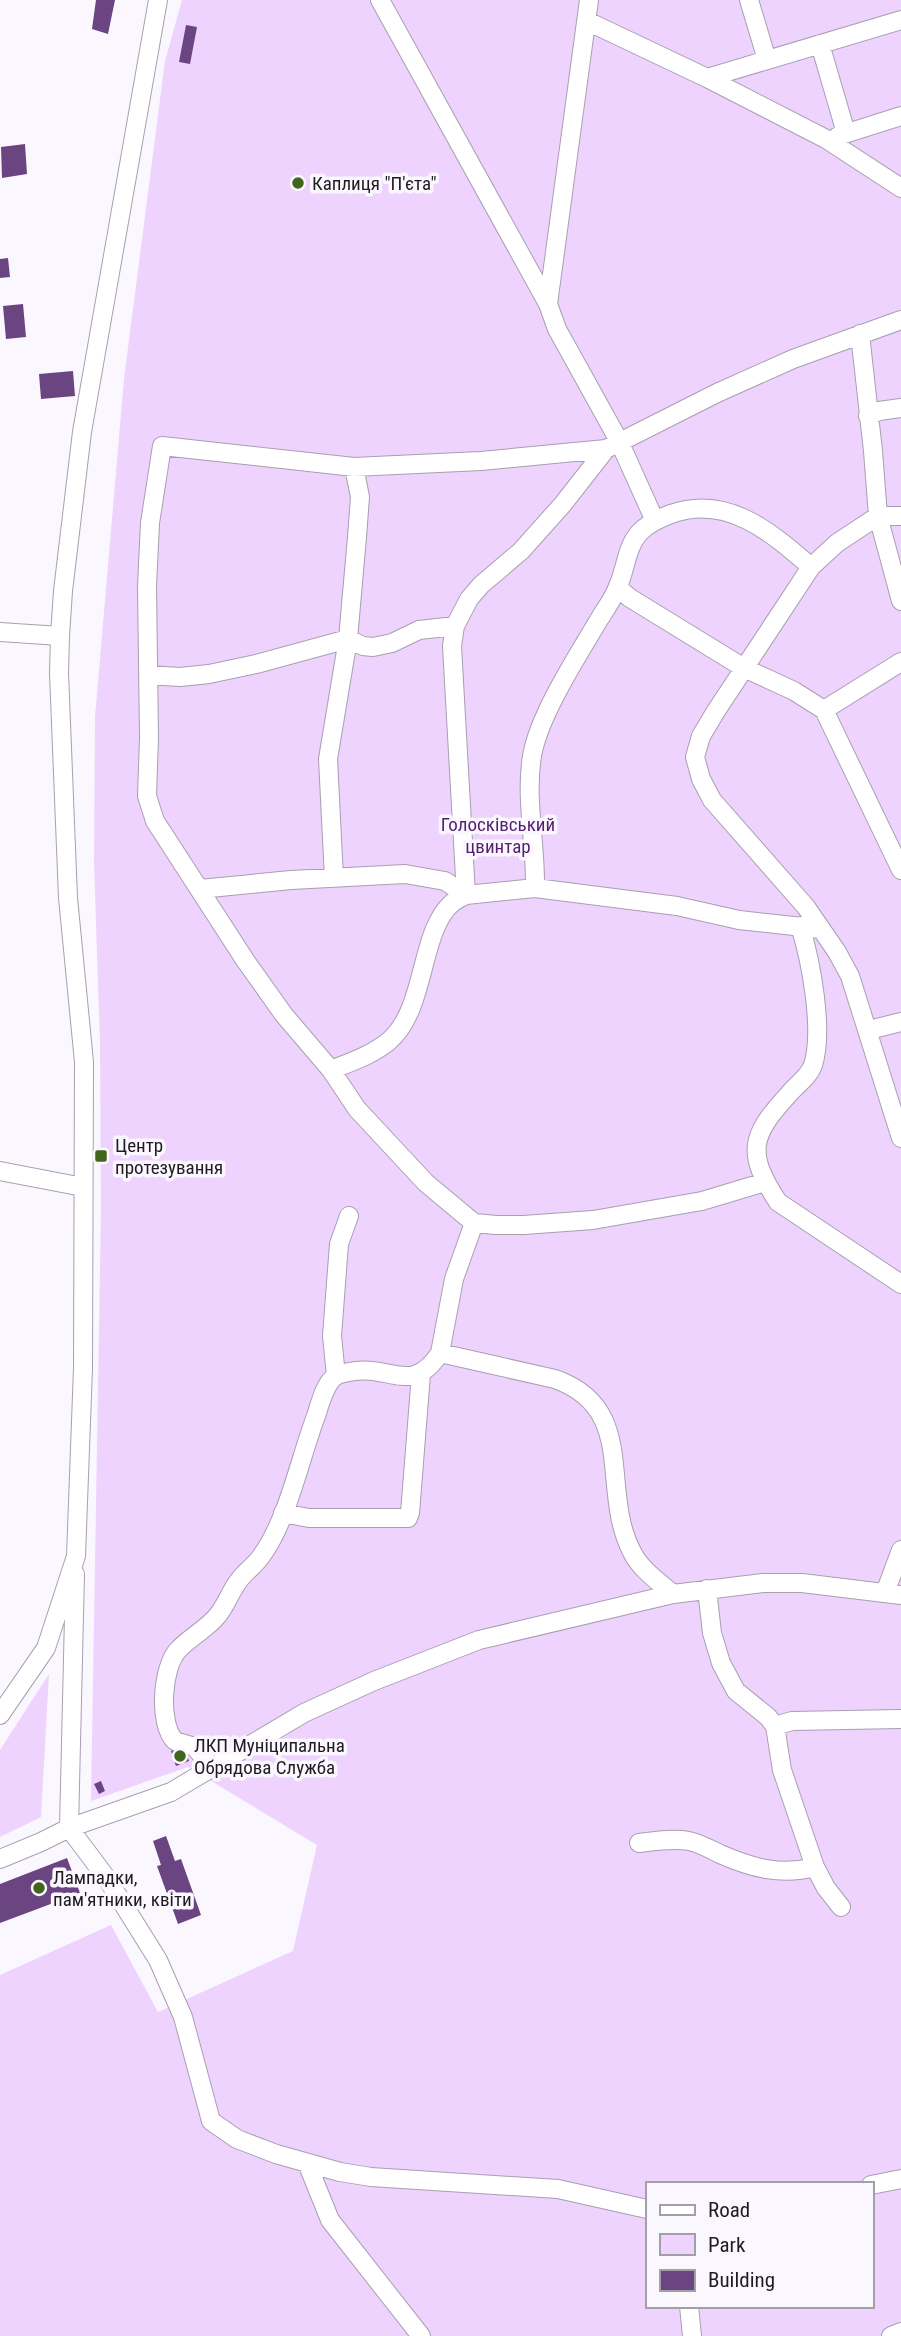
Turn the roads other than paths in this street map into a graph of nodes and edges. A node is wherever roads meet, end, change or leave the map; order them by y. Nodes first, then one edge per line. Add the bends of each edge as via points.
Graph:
1 (158, 0) edge
2 (380, 0) edge
3 (589, 0) edge
4 (749, 0) edge
5 (901, 20) edge
6 (587, 21) junction
7 (820, 44) junction
8 (767, 60) junction
9 (707, 78) junction
10 (901, 116) edge
11 (846, 133) junction
12 (826, 139) junction
13 (901, 188) edge
14 (548, 304) junction
15 (901, 320) edge
16 (860, 334) junction
17 (901, 408) edge
18 (868, 416) junction
19 (613, 445) junction
20 (354, 467) junction
21 (878, 516) junction
22 (901, 516) edge
23 (655, 521) junction
24 (811, 567) junction
25 (618, 588) junction
26 (901, 601) edge
27 (455, 626) junction
28 (0, 632) edge
29 (60, 636) junction
30 (348, 639) junction
31 (901, 662) edge
32 (744, 668) junction
33 (148, 676) junction
34 (824, 710) junction
35 (901, 870) edge
36 (334, 878) junction
37 (535, 888) junction
38 (200, 889) junction
39 (466, 895) junction
40 (800, 926) junction
41 (826, 935) junction
42 (808, 954) junction
43 (901, 1022) edge
44 (869, 1030) junction
45 (331, 1070) junction
46 (901, 1138) edge
47 (0, 1171) edge
48 (765, 1182) junction
49 (83, 1187) junction
50 (349, 1216) dead end
51 (474, 1223) junction
52 (901, 1284) edge
53 (440, 1353) junction
54 (421, 1374) junction
55 (336, 1376) junction
56 (283, 1513) junction
57 (901, 1550) edge
58 (76, 1556) junction
59 (707, 1589) junction
60 (673, 1594) junction
61 (893, 1594) edge
62 (0, 1715) edge
63 (901, 1719) edge
64 (775, 1726) junction
65 (212, 1768) junction
66 (69, 1828) junction
67 (639, 1843) dead end
68 (0, 1859) edge
69 (816, 1867) junction
70 (841, 1907) dead end
71 (307, 2162) junction
72 (901, 2179) edge
73 (873, 2185) edge
74 (646, 2209) edge
75 (689, 2308) edge
76 (901, 2332) edge
77 (421, 2336) edge
78 (692, 2336) edge
79 (891, 2336) edge

1 - 29 street via 82,432
2 - 14 street
3 - 6 street
4 - 8 street
5 - 7 street
6 - 9 street
6 - 14 street
7 - 8 street
7 - 11 street
8 - 9 street
9 - 12 street
10 - 11 street
11 - 12 street
12 - 13 street
14 - 19 street
15 - 16 street
16 - 18 street
16 - 19 street via 793,359
17 - 18 street
18 - 21 street
19 - 20 street via 481,461
19 - 23 street
19 - 27 street via 529,541 481,585
20 - 30 street via 360,509
20 - 33 street via 162,446 150,523
21 - 22 street
21 - 24 street
21 - 26 street
23 - 24 street via 695,508 732,512 779,539
23 - 25 street via 640,531 631,545
24 - 32 street
25 - 32 street
25 - 37 street via 538,731 531,788
27 - 30 street via 419,630 373,647
27 - 39 street via 452,646
28 - 29 street
29 - 49 street via 68,898 84,1062
30 - 33 street via 209,674
30 - 36 street via 328,759
31 - 34 street
32 - 34 street
32 - 41 street via 701,736 697,767 712,800 791,888
33 - 38 street via 147,796 155,821
34 - 35 street
36 - 38 street
36 - 39 street via 424,876 445,881
37 - 39 street
37 - 40 street
38 - 45 street via 284,1015
39 - 45 street via 443,915 399,1030 364,1057
40 - 41 street
40 - 42 street
41 - 42 street
41 - 44 street via 850,976
42 - 48 street via 816,1051 808,1075 772,1114 756,1143
43 - 44 street
44 - 46 street
45 - 51 street via 375,1130 426,1183
47 - 49 street
48 - 51 street via 702,1201 593,1220
48 - 52 street via 778,1202
49 - 58 street
50 - 55 street via 339,1244 332,1336
51 - 53 street via 454,1279
53 - 54 street
53 - 60 street via 555,1379 571,1385 597,1407 606,1423 624,1532 632,1552 643,1569
54 - 55 street via 362,1370
54 - 56 street via 408,1518 309,1518
55 - 56 street via 320,1404
56 - 65 street via 267,1547 240,1579 219,1615 176,1651 169,1666 164,1710 170,1737 195,1747
57 - 61 street
58 - 62 street via 46,1648
58 - 66 street
59 - 60 street
59 - 61 street via 802,1583
59 - 64 street via 714,1645 727,1678
60 - 65 street via 479,1640 428,1659 304,1713
63 - 64 street via 792,1721
64 - 69 street via 782,1770
65 - 66 street via 171,1792
66 - 68 street
66 - 71 street via 158,1960 183,2017 211,2121 237,2139
67 - 69 street via 692,1842 754,1867 777,1871
69 - 70 street
71 - 74 street via 372,2177 558,2189
71 - 77 street via 330,2220
72 - 73 street
75 - 78 street
76 - 79 street

